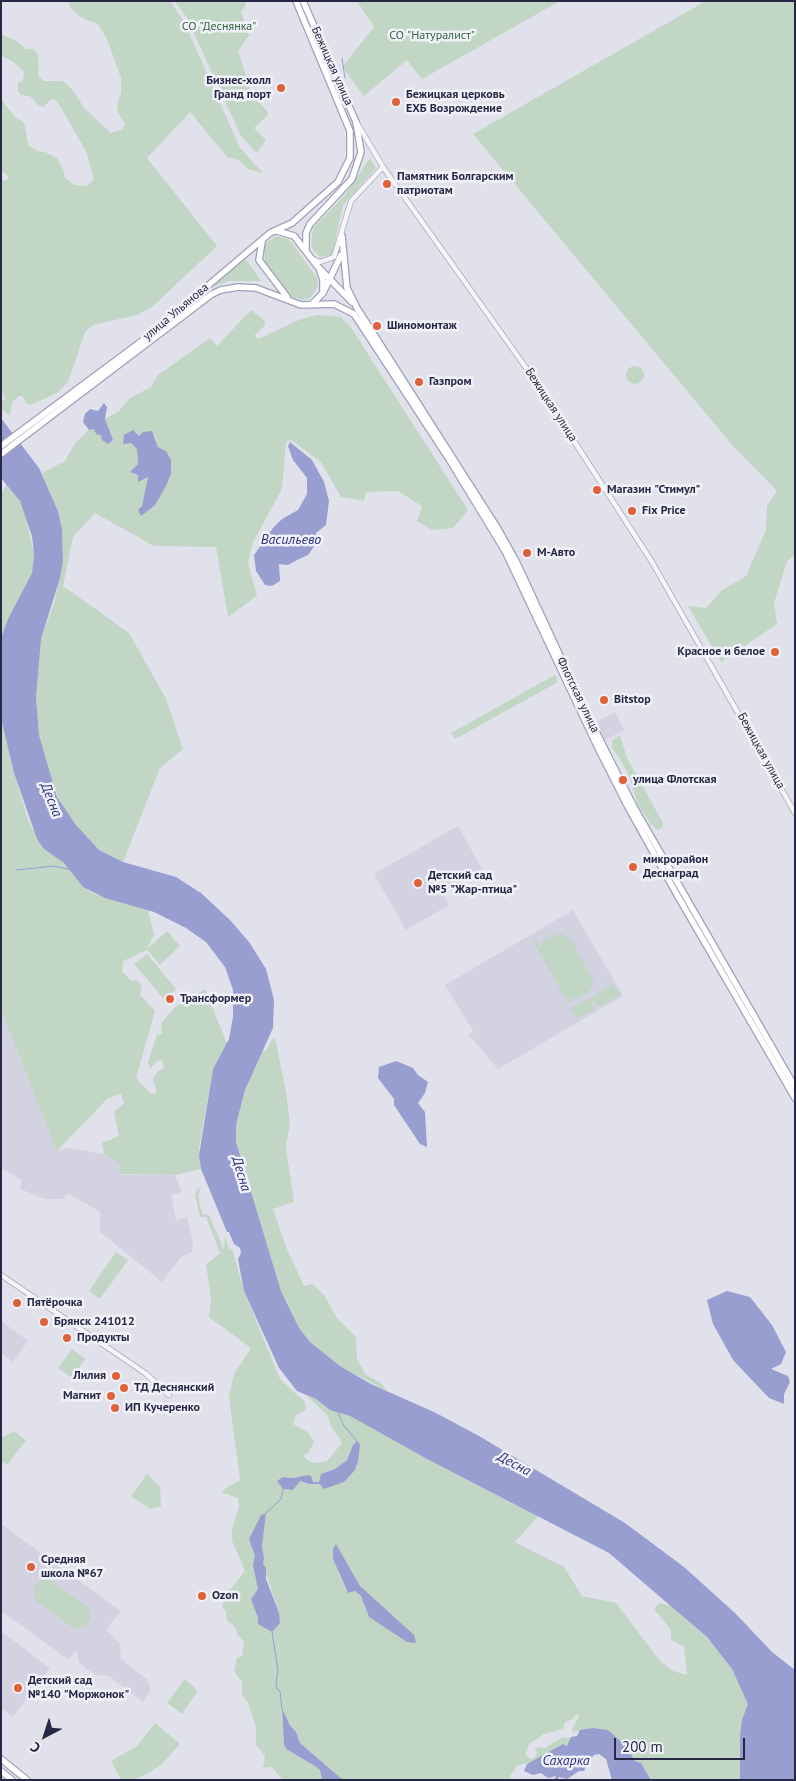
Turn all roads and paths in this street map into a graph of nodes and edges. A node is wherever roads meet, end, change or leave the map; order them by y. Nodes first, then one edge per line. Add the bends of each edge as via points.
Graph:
1 (296, 1) edge
2 (303, 1) edge
3 (356, 122) junction
4 (383, 167) junction
5 (344, 172) joint
6 (268, 235) junction
7 (342, 236) junction
8 (308, 253) junction
9 (342, 254) junction
10 (318, 267) junction
11 (331, 280) junction
12 (323, 293) junction
13 (288, 299) junction
14 (310, 305) junction
15 (356, 308) junction
16 (105, 374) junction
17 (1, 446) edge
18 (1, 454) edge
19 (795, 813) edge
20 (795, 1087) edge
21 (795, 1098) edge
22 (1, 1275) edge
23 (169, 1395) dead end
24 (1, 1759) edge
25 (1, 1771) edge
26 (12, 1780) edge
27 (27, 1780) edge

1 - 5 main road, Бежицкая улица via 350,130 350,158
2 - 3 main road, Бежицкая улица
3 - 4 street, Бежицкая улица
3 - 8 main road via 360,140 357,166 344,189 310,224 306,233
4 - 7 street via 351,201
4 - 19 street, Бежицкая улица via 534,380 652,562
5 - 6 main road, улица Ульянова via 338,182 292,223
6 - 8 main road via 286,232 294,236
6 - 13 main road via 261,244 259,260
6 - 16 main road, улица Ульянова
7 - 8 street via 331,260 320,262
7 - 9 main road
8 - 10 main road
9 - 11 main road
9 - 15 main road via 347,288
10 - 11 main road
10 - 12 main road
11 - 12 main road
11 - 15 main road
12 - 14 main road
13 - 14 main road
13 - 16 main road, улица Ульянова via 256,288 238,287 212,294
14 - 21 main road, Флотская улица via 342,306 358,319 475,500 505,551 628,807
15 - 20 main road, Флотская улица via 498,529 634,807
16 - 17 main road, улица Ульянова
16 - 18 main road, улица Ульянова
22 - 23 street via 145,1373
24 - 27 main road
25 - 26 main road

